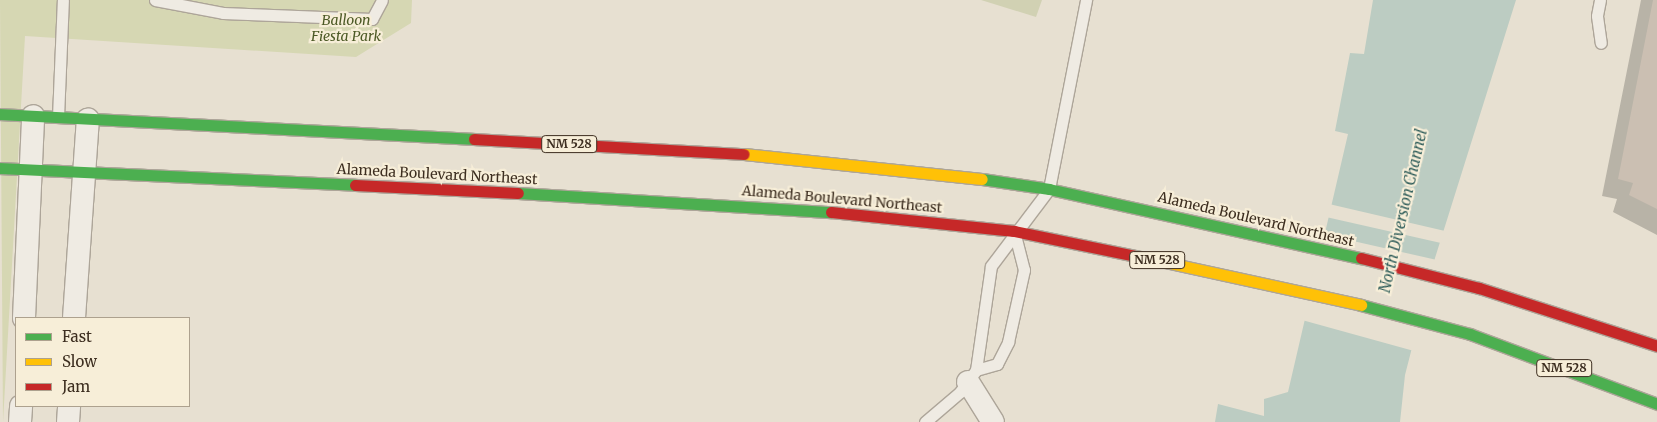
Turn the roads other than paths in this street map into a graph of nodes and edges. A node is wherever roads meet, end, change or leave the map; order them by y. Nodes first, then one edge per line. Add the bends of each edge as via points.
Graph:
1 (63, 0) edge
2 (155, 0) edge
3 (382, 0) edge
4 (1086, 0) edge
5 (1600, 0) edge
6 (1601, 43) dead end
7 (0, 114) edge
8 (34, 116) junction
9 (58, 117) junction
10 (88, 119) junction
11 (0, 168) edge
12 (31, 170) junction
13 (84, 172) junction
14 (1049, 189) junction
15 (1014, 231) junction
16 (24, 317) edge
17 (74, 317) edge
18 (1657, 346) edge
19 (972, 376) junction
20 (1657, 404) edge
21 (21, 407) edge
22 (69, 407) edge
23 (20, 422) edge
24 (68, 422) edge
25 (926, 422) edge
26 (993, 422) edge

1 - 9 lane
2 - 3 lane via 223,13 372,19
4 - 14 lane
5 - 6 lane via 1597,16
7 - 8 main road, Alameda Boulevard Northeast / NM 528
8 - 9 main road, Alameda Boulevard Northeast / NM 528
8 - 12 street
9 - 10 main road, Alameda Boulevard Northeast / NM 528
10 - 13 street
10 - 14 main road, Alameda Boulevard Northeast / NM 528 via 788,156
11 - 12 main road, Alameda Boulevard Northeast / NM 528
12 - 13 main road, Alameda Boulevard Northeast / NM 528
12 - 16 street
13 - 15 main road, Alameda Boulevard Northeast / NM 528 via 780,206
13 - 17 street
14 - 15 lane
14 - 18 main road, Alameda Boulevard Northeast / NM 528 via 1308,245 1480,288
15 - 19 lane via 991,266
15 - 19 lane via 1024,270 1008,342 997,364
15 - 20 main road, Alameda Boulevard Northeast / NM 528 via 1300,289 1470,334
19 - 25 lane
19 - 26 street
21 - 23 street
22 - 24 street

